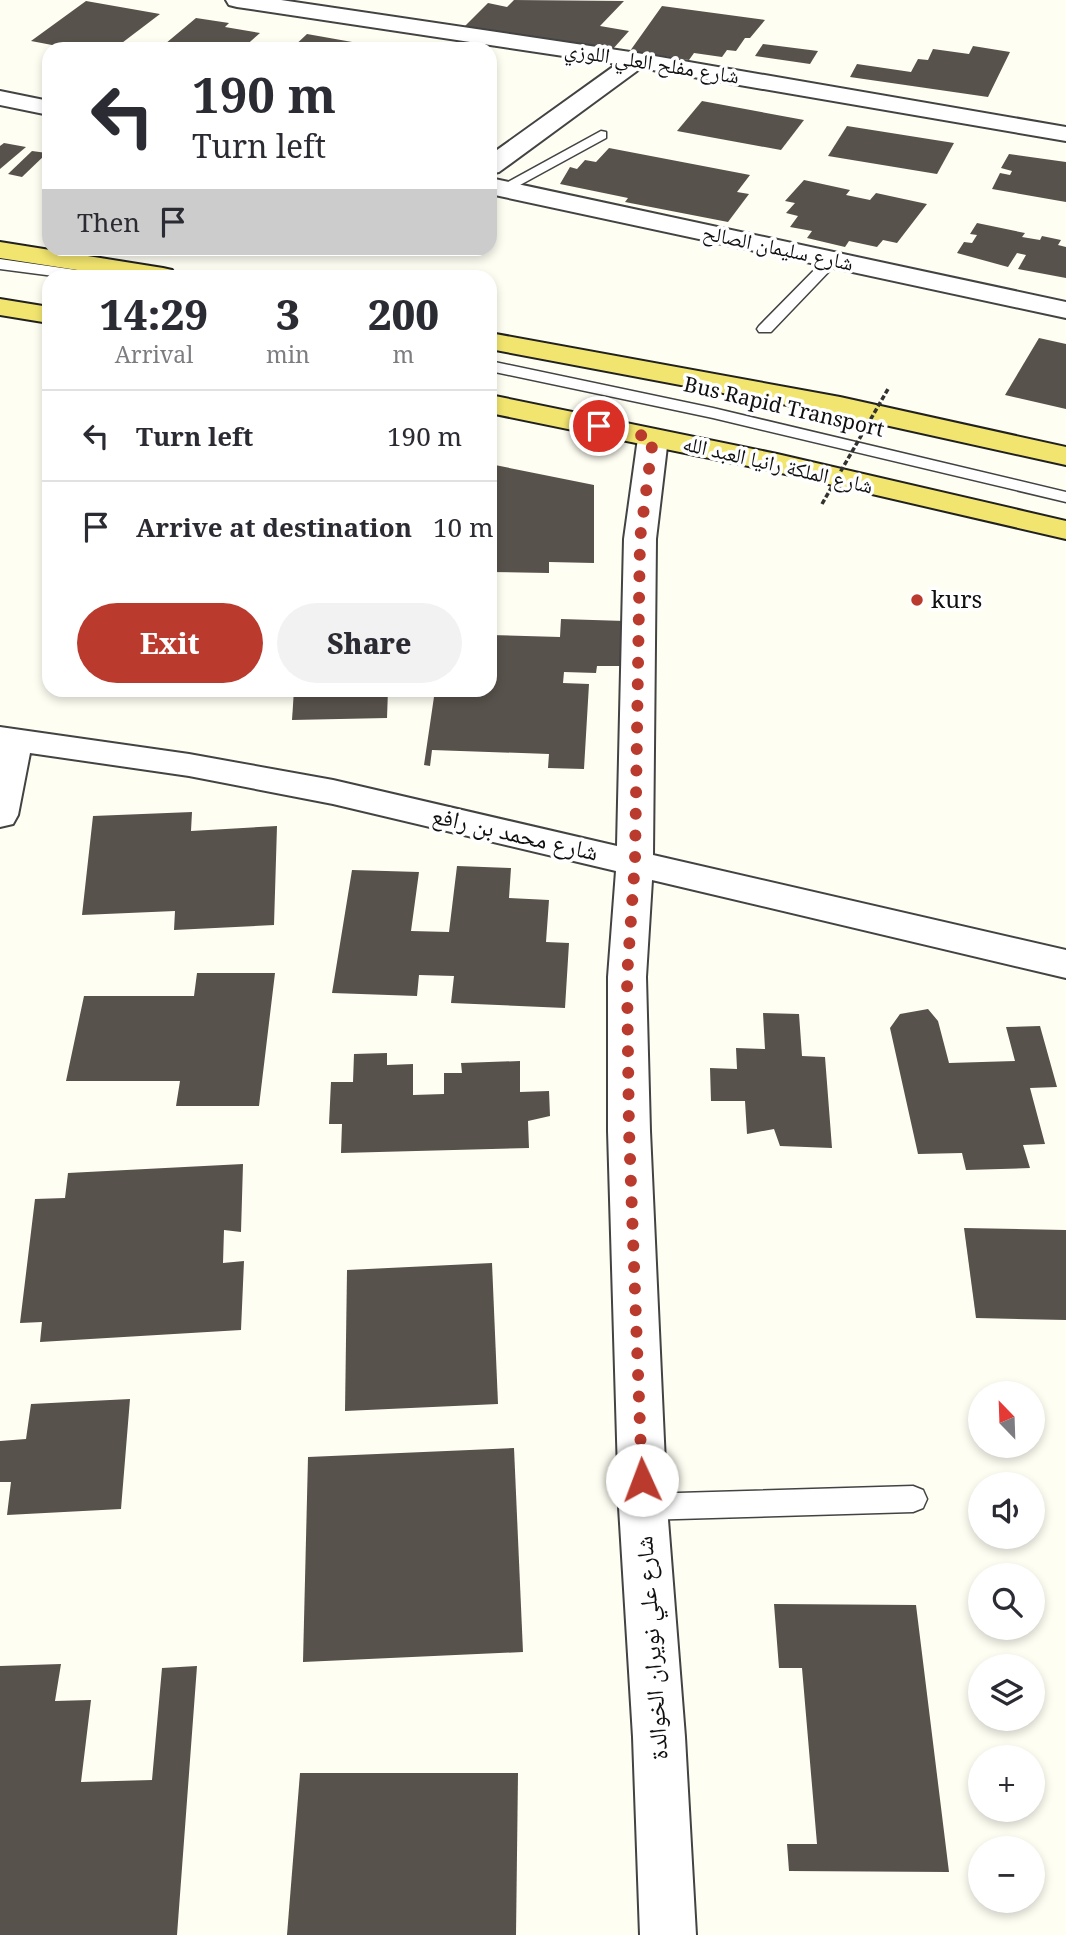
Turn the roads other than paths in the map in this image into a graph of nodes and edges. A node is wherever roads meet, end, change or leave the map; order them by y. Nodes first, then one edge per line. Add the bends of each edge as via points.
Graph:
1 (237, 0) edge
2 (637, 60) junction
3 (0, 99) edge
4 (42, 107) edge
5 (1066, 134) edge
6 (600, 135) dead end
7 (497, 179) edge
8 (497, 180) edge
9 (497, 181) edge
10 (0, 250) edge
11 (833, 259) junction
12 (0, 264) edge
13 (42, 270) edge
14 (125, 270) edge
15 (0, 274) edge
16 (42, 279) edge
17 (0, 307) edge
18 (1066, 310) edge
19 (42, 314) edge
20 (765, 329) dead end
21 (497, 342) edge
22 (497, 359) edge
23 (497, 367) edge
24 (497, 405) edge
25 (653, 438) junction
26 (859, 440) junction
27 (1066, 456) edge
28 (1066, 484) edge
29 (1066, 497) edge
30 (1066, 530) edge
31 (7, 738) edge
32 (0, 814) edge
33 (635, 861) junction
34 (1066, 964) edge
35 (913, 1500) dead end
36 (643, 1507) junction
37 (668, 1935) edge

1 - 2 street, شارع مفلح العلي اللوزي
2 - 5 street, شارع مفلح العلي اللوزي
2 - 7 street
3 - 4 street
6 - 8 lane
9 - 11 street, شارع سليمان الصالح
10 - 14 main road
11 - 18 street, شارع سليمان الصالح
11 - 20 lane
12 - 13 lane
15 - 16 lane
17 - 19 main road
21 - 27 main road via 840,406
22 - 26 lane, Bus Rapid Transport
23 - 26 lane, Bus Rapid Transport
24 - 25 main road, شارع الملكة رانيا العبد الله
25 - 30 main road, شارع الملكة رانيا العبد الله
25 - 33 street, شارع علي نويران الخوالدة via 640,539
26 - 28 lane, Bus Rapid Transport
26 - 29 lane, Bus Rapid Transport
31 - 32 street
31 - 33 street, شارع محمد بن رافع via 333,792
33 - 34 street, شارع محمد بن رافع
33 - 36 street, شارع علي نويران الخوالدة via 627,977 628,1067
35 - 36 lane
36 - 37 street, شارع علي نويران الخوالدة

